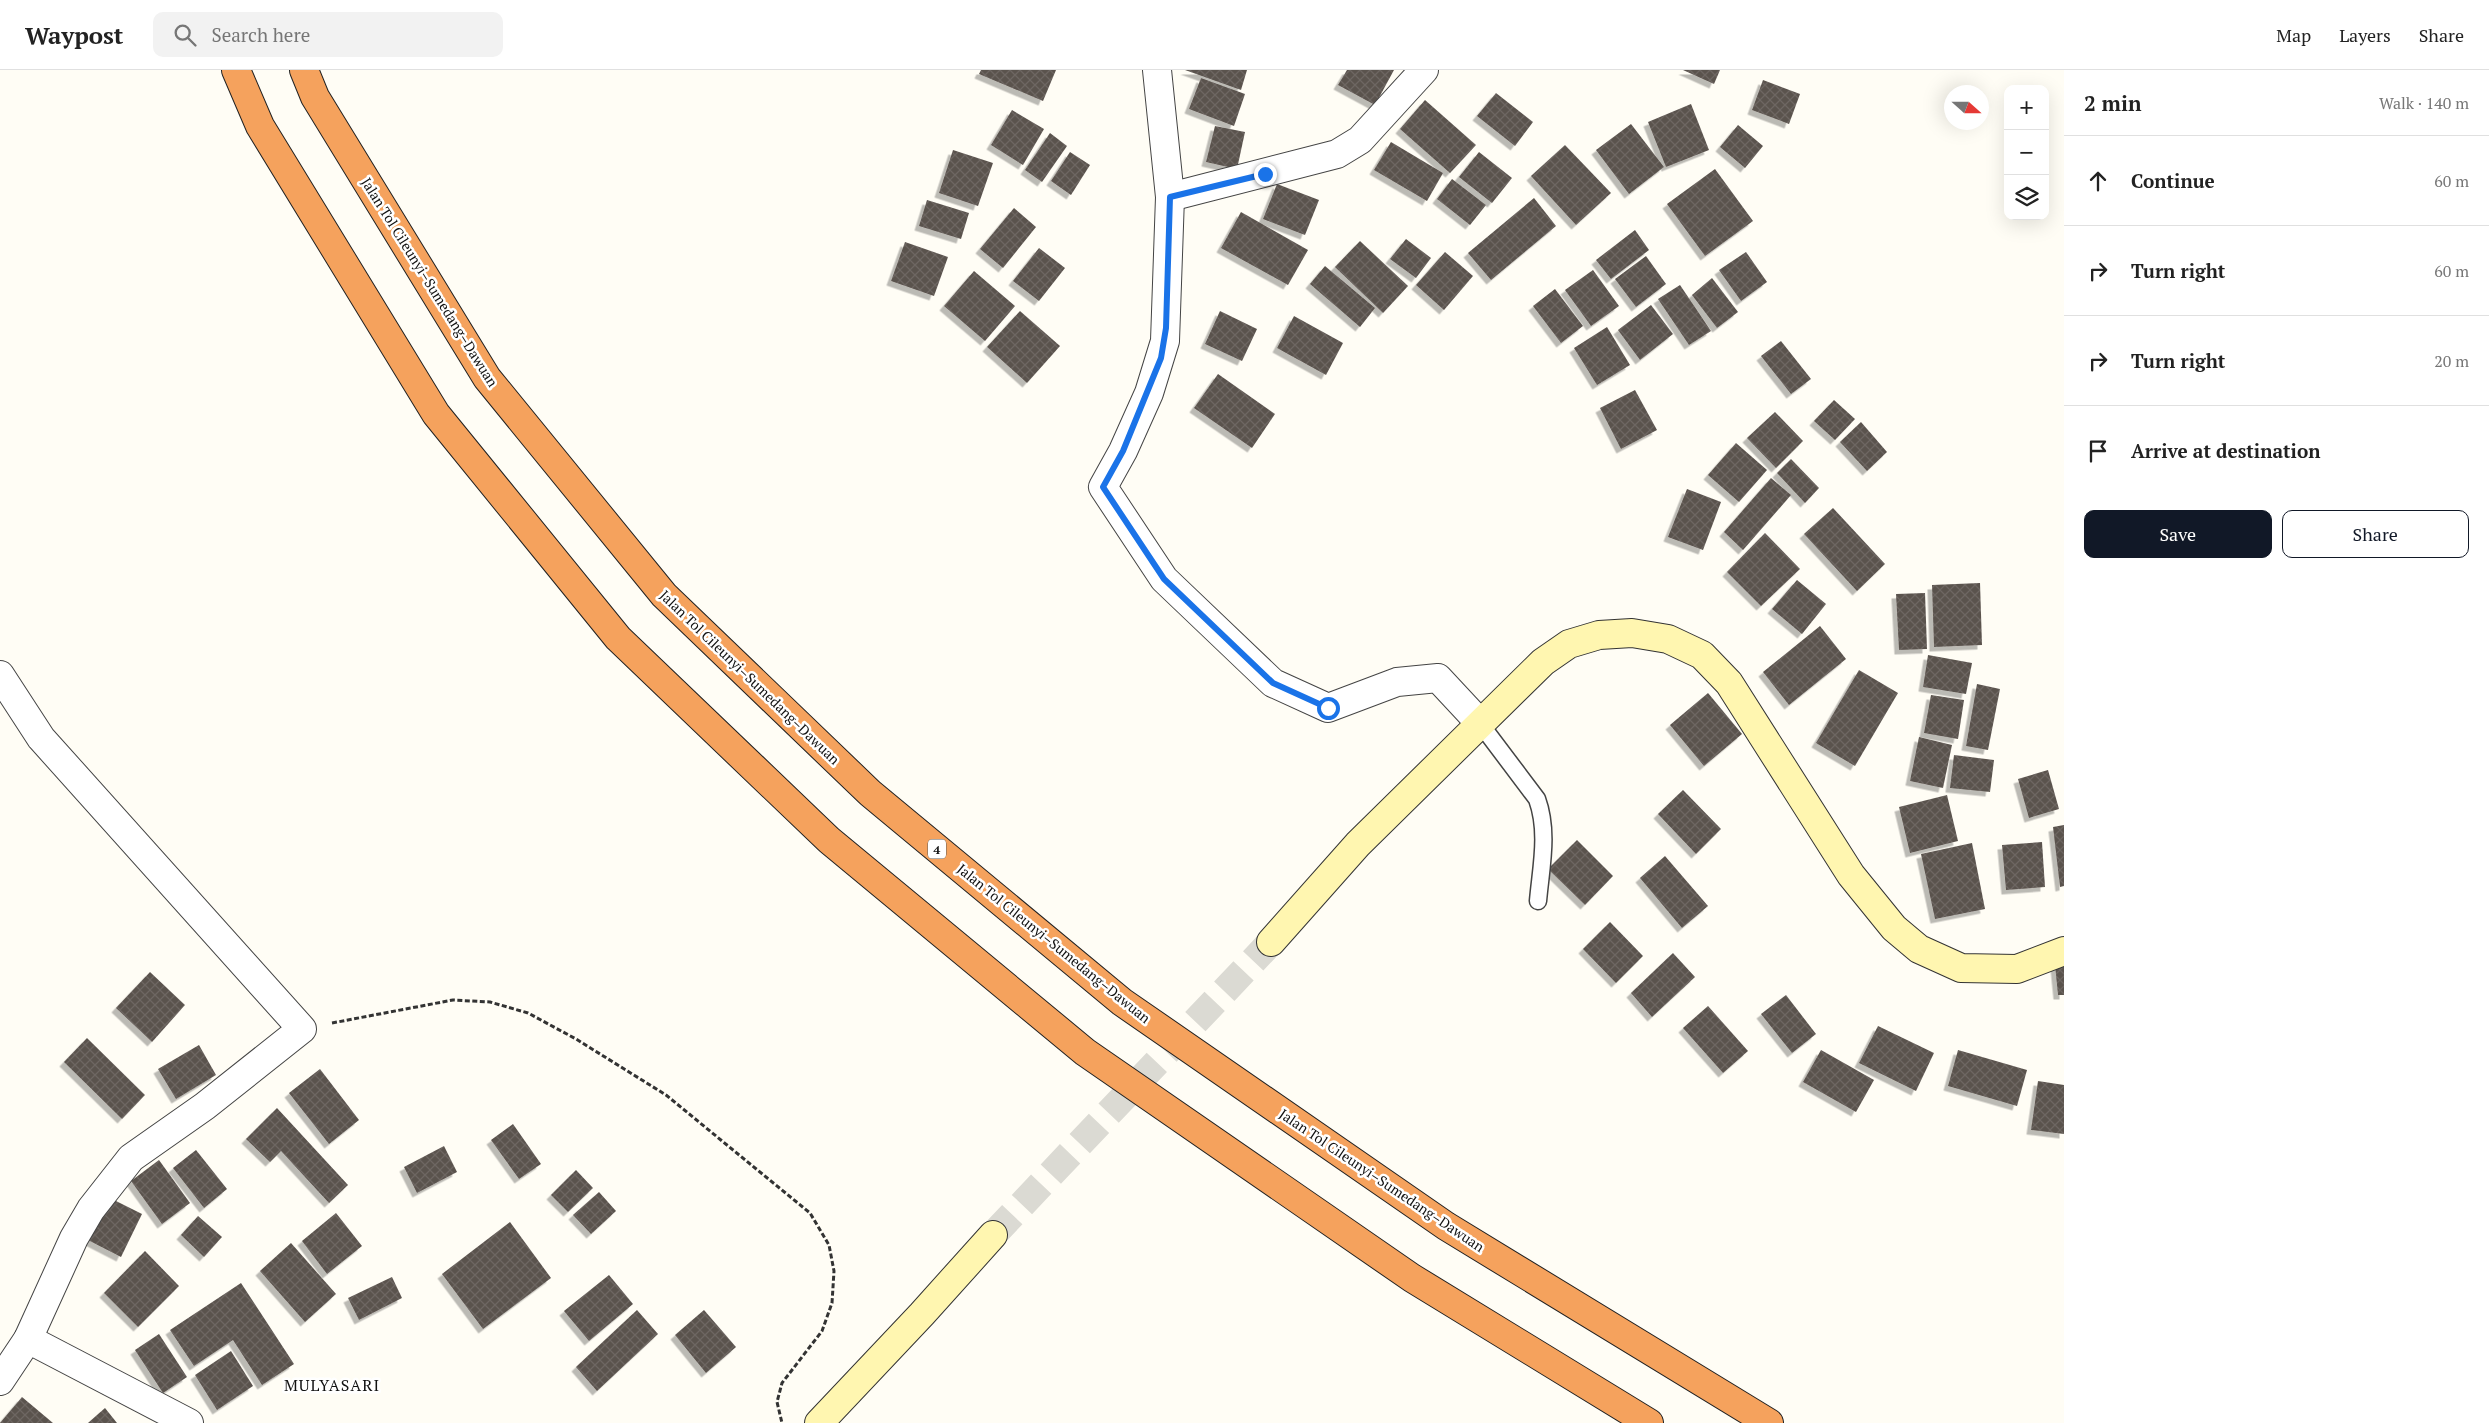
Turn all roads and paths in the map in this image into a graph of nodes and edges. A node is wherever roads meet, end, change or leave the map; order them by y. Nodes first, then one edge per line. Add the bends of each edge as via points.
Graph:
1 (236, 70) edge
2 (304, 70) edge
3 (1157, 70) edge
4 (1424, 70) edge
5 (1170, 197) junction
6 (0, 675) edge
7 (1479, 722) junction
8 (1538, 902) dead end
9 (1271, 942) tunnel mouth
10 (2064, 951) edge
11 (302, 1029) junction
12 (993, 1235) tunnel mouth
13 (28, 1340) junction
14 (0, 1381) edge
15 (189, 1423) edge
16 (782, 1423) edge
17 (819, 1423) edge
18 (1649, 1423) edge
19 (1769, 1423) edge

1 - 18 highway via 260,126 436,414 618,638 828,840 1085,1052 1412,1278
2 - 19 highway, Jalan Tol Cileunyi–Sumedang–Dawuan / 4 via 315,97 487,378 664,595 870,793 1122,1002 1446,1226
3 - 5 street
4 - 5 street via 1360,140 1337,154
5 - 7 street via 1166,328 1161,358 1123,451 1103,487 1164,579 1273,683 1328,708 1397,682 1438,678
6 - 11 street via 41,738
7 - 8 lane via 1537,799 1544,828
7 - 9 main road via 1358,844
7 - 10 main road via 1542,662 1568,644 1600,635 1632,633 1668,639 1702,655 1729,683 1851,875 1894,928 1919,949 1961,968 2017,969
11 - 13 street via 205,1106 132,1158 91,1209 74,1238
11 - 16 path via 453,1000 490,1002 528,1013 666,1095 810,1213 829,1245 834,1271 832,1303 822,1331 782,1383 777,1402
12 - 17 main road
13 - 14 street
13 - 15 street

